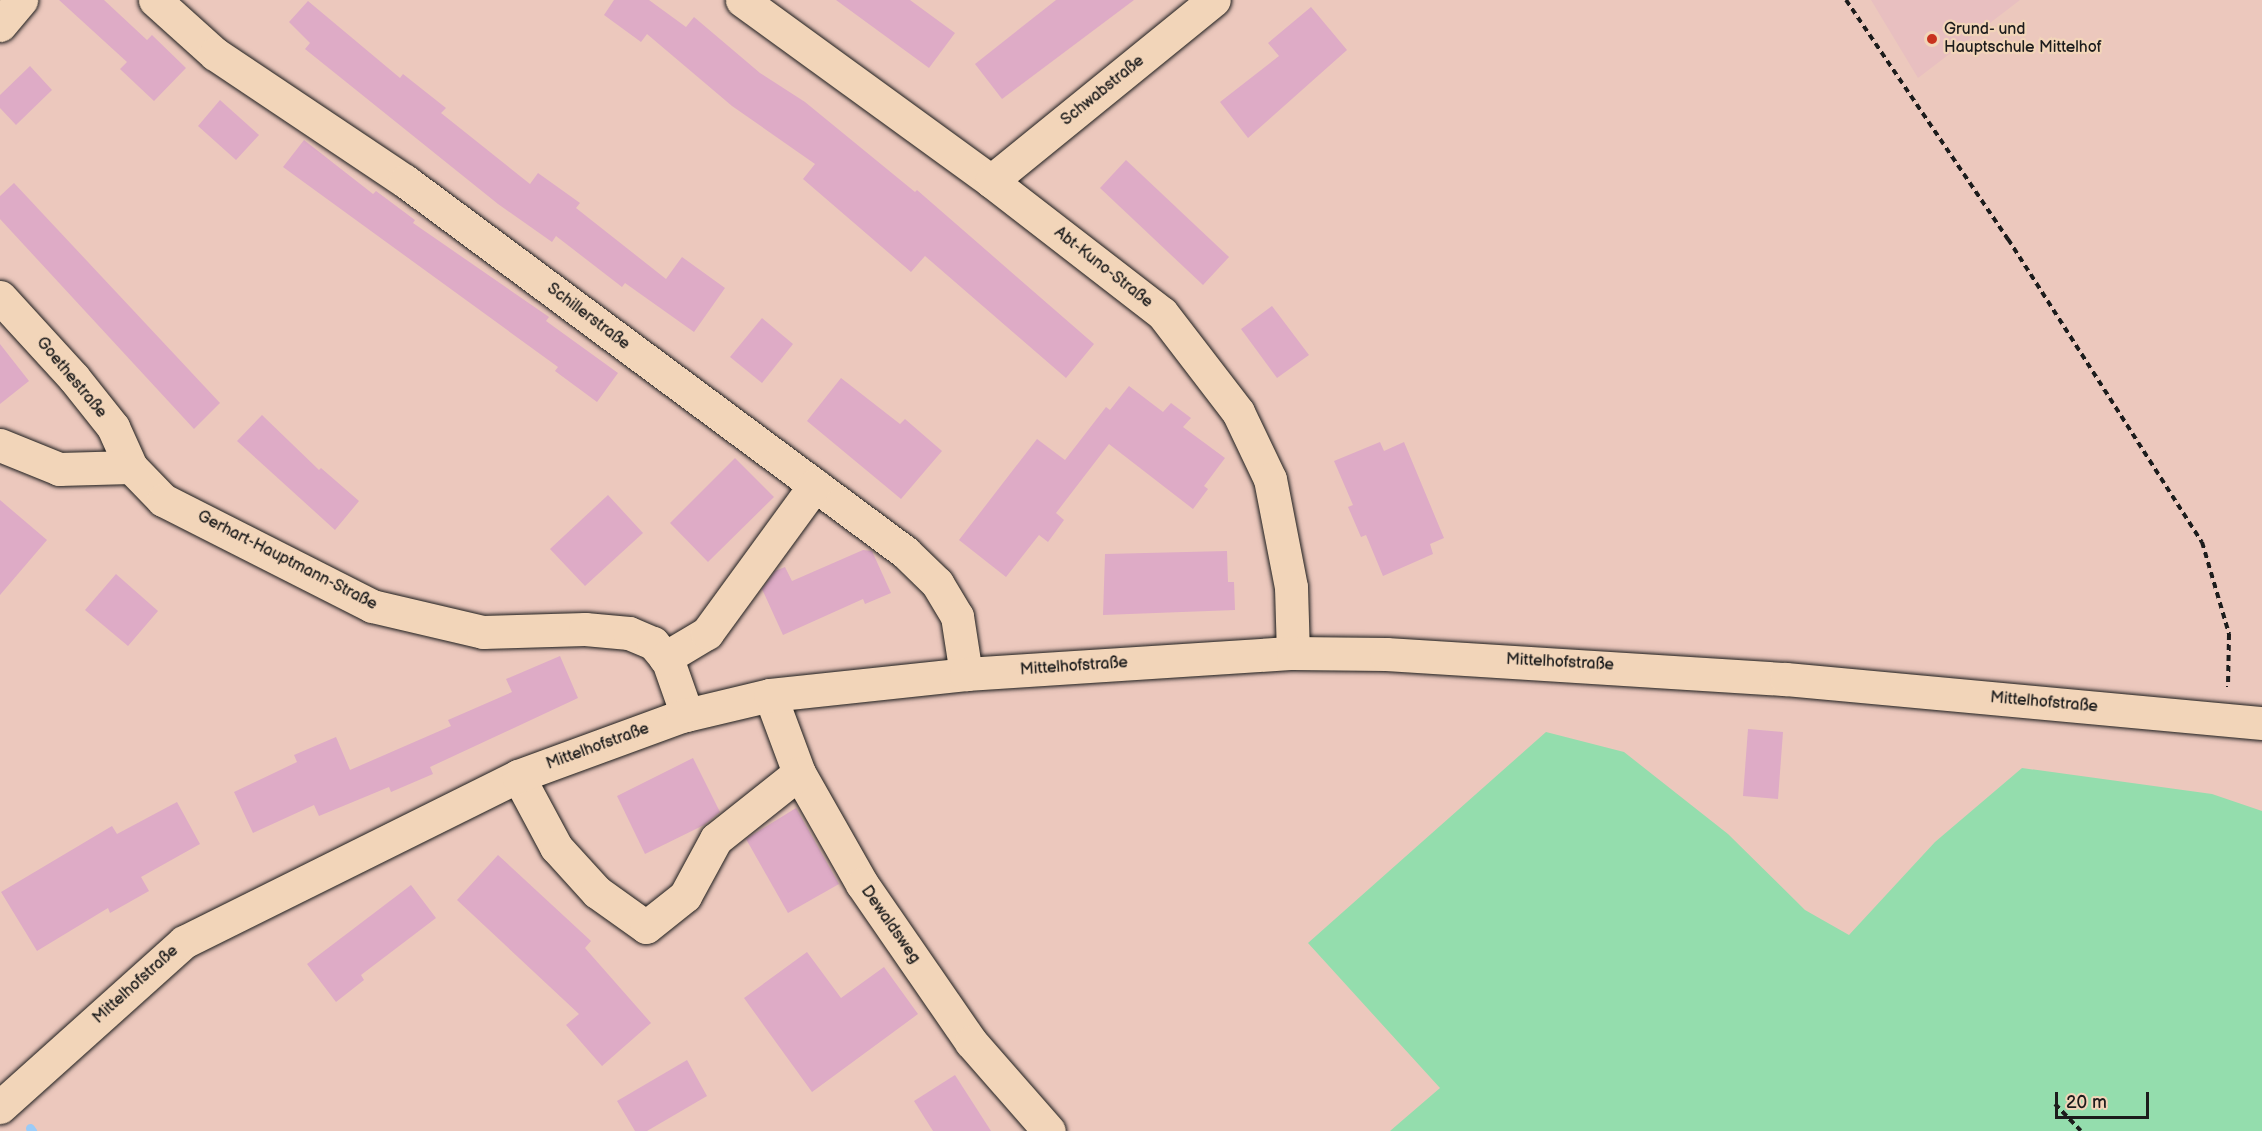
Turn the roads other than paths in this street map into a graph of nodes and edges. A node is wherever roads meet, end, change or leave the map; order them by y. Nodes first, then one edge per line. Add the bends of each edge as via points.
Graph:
1 (21, 0) edge
2 (155, 0) edge
3 (742, 0) edge
4 (1214, 0) edge
5 (0, 25) edge
6 (991, 181) junction
7 (0, 297) edge
8 (0, 445) edge
9 (131, 467) junction
10 (815, 485) junction
11 (1293, 653) junction
12 (665, 658) junction
13 (966, 674) junction
14 (770, 694) junction
15 (687, 715) junction
16 (2262, 723) edge
17 (799, 773) junction
18 (518, 776) junction
19 (0, 1107) edge
20 (1049, 1131) edge

1 - 5 street
2 - 10 street, Schillerstraße via 215,54 405,181
3 - 6 street, Abt-Kuno-Straße
4 - 6 street, Schwabstraße
6 - 11 street, Abt-Kuno-Straße via 1162,313 1238,412 1270,479 1284,536 1291,587
7 - 9 street, Goethestraße via 113,427
8 - 9 street via 59,469
9 - 12 street, Gerhart-Hauptmann-Straße via 163,500 372,606 483,632 585,628 629,633 653,643
10 - 12 street via 707,633
10 - 13 street, Schillerstraße via 905,552 937,584 957,616
11 - 13 street, Mittelhofstraße
11 - 16 street, Mittelhofstraße via 1563,662
12 - 15 street, Gerhart-Hauptmann-Straße
13 - 14 street, Mittelhofstraße
14 - 15 street, Mittelhofstraße
14 - 17 street, Dewaldsweg
15 - 18 street, Mittelhofstraße
17 - 18 street via 716,838 685,896 646,927 597,892 556,847
17 - 20 street, Dewaldsweg via 861,884 971,1042
18 - 19 street, Mittelhofstraße via 184,942

